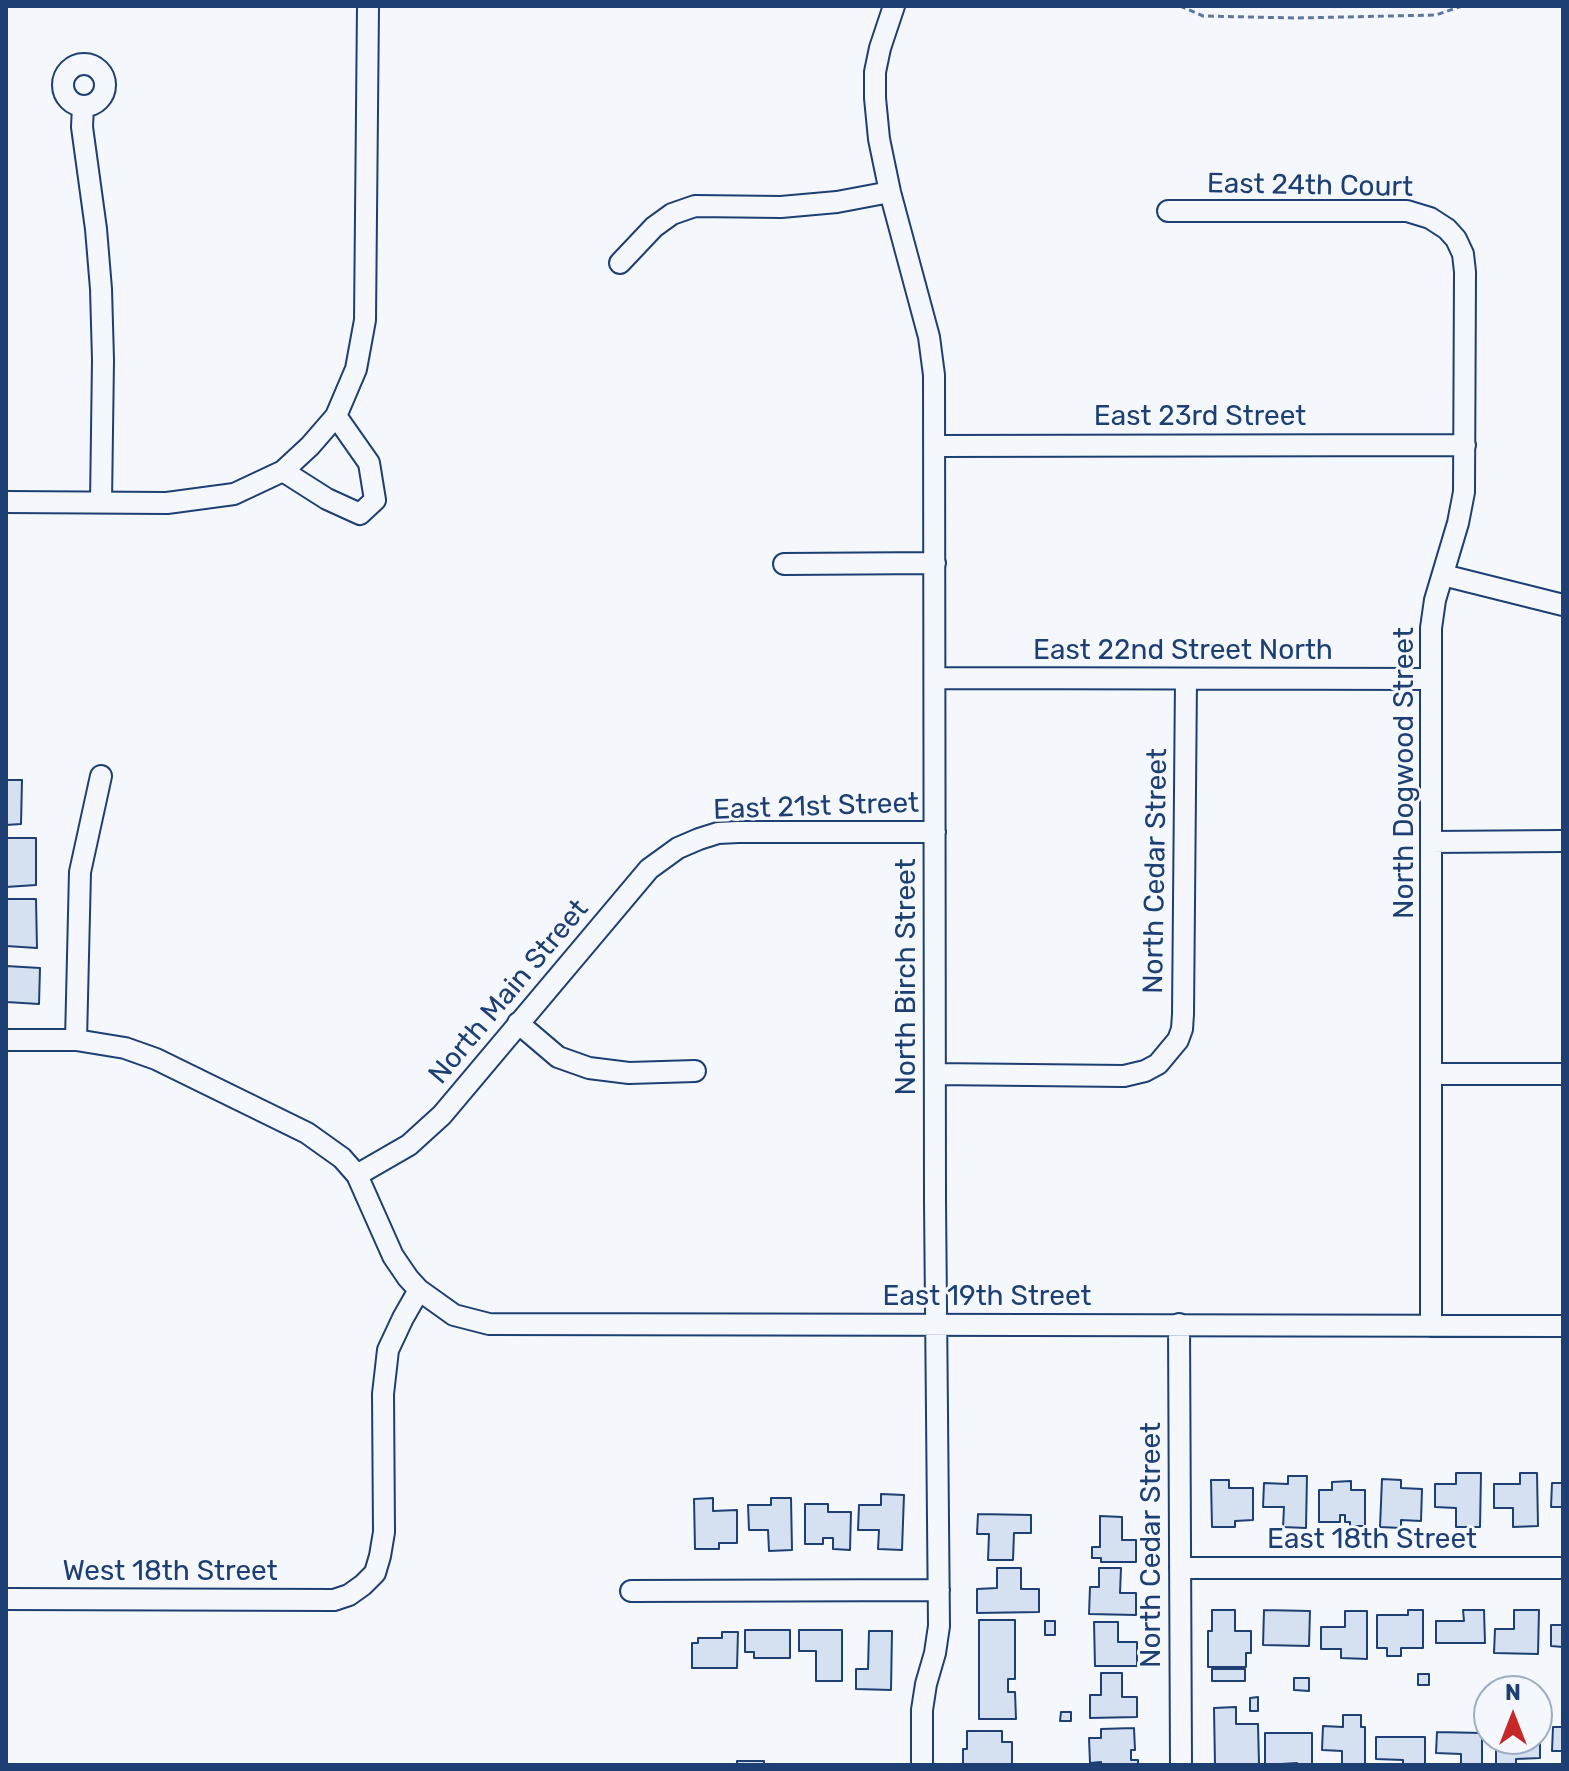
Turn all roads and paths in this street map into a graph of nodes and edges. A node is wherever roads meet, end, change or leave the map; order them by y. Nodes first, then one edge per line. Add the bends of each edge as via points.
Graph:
1 (368, 6) edge
2 (894, 6) edge
3 (1180, 6) edge
4 (1462, 6) edge
5 (83, 106) dead end
6 (890, 192) junction
7 (1168, 211) dead end
8 (1447, 229) joint
9 (620, 263) dead end
10 (336, 416) junction
11 (1465, 445) junction
12 (935, 446) junction
13 (283, 471) junction
14 (6, 502) edge
15 (101, 502) junction
16 (935, 563) junction
17 (784, 564) dead end
18 (1443, 575) junction
19 (1563, 605) edge
20 (935, 678) junction
21 (1186, 679) junction
22 (1431, 679) junction
23 (101, 776) dead end
24 (935, 832) junction
25 (699, 839) joint
26 (1563, 841) edge
27 (1431, 842) junction
28 (518, 1023) junction
29 (6, 1040) edge
30 (76, 1040) junction
31 (695, 1071) dead end
32 (935, 1074) junction
33 (1432, 1074) junction
34 (1563, 1074) edge
35 (357, 1175) junction
36 (419, 1290) junction
37 (1179, 1324) junction
38 (937, 1326) junction
39 (1431, 1326) junction
40 (1563, 1326) edge
41 (1180, 1568) junction
42 (1563, 1568) edge
43 (939, 1590) junction
44 (631, 1591) dead end
45 (6, 1599) edge
46 (922, 1765) edge
47 (1181, 1765) edge

1 - 10 street via 365,320 356,369
2 - 6 street, North Birch Street via 875,72 879,139
3 - 4 path via 1203,16 1297,18 1436,15
5 - 15 street via 101,289
6 - 9 street via 781,207 695,206 654,227
6 - 12 street, North Birch Street via 929,337
7 - 8 street, East 24th Court via 1407,211
8 - 11 street, North Dogwood Street via 1463,254 1465,272
10 - 13 street
10 - 13 street via 369,463 375,500 360,514
11 - 12 street, East 23rd Street
11 - 18 street, North Dogwood Street via 1464,492
12 - 16 street, North Birch Street
13 - 15 street via 234,494 167,503
14 - 15 street
16 - 17 street
16 - 20 street, North Birch Street
18 - 19 street
18 - 22 street, North Dogwood Street via 1431,628
20 - 21 street, East 22nd Street North
20 - 24 street, North Birch Street
21 - 22 street, East 22nd Street North
21 - 32 street, North Cedar Street via 1183,1014 1178,1040 1145,1071 1124,1076
22 - 27 street, North Dogwood Street
23 - 30 street via 80,872
24 - 25 street, East 21st Street via 738,832
24 - 32 street, North Birch Street
25 - 28 street, North Main Street via 649,869
26 - 27 street
27 - 33 street, North Dogwood Street
28 - 31 street via 558,1057 589,1068
28 - 35 street, North Main Street via 427,1130
29 - 30 street
30 - 35 street via 156,1059 307,1133
32 - 38 street, North Birch Street
33 - 34 street
33 - 39 street, North Dogwood Street
35 - 36 street, East 19th Street via 393,1256
36 - 38 street, East 19th Street via 454,1315 489,1324
36 - 45 street, West 18th Street via 388,1350 383,1394 384,1532 375,1573 363,1585 334,1600
37 - 38 street, East 19th Street
37 - 39 street, East 19th Street
37 - 41 street, North Cedar Street
38 - 43 street, North Birch Street
39 - 40 street, East 19th Street
41 - 42 street, East 18th Street
41 - 47 street, North Cedar Street
43 - 44 street
43 - 46 street, North Birch Street via 939,1626 922,1710

